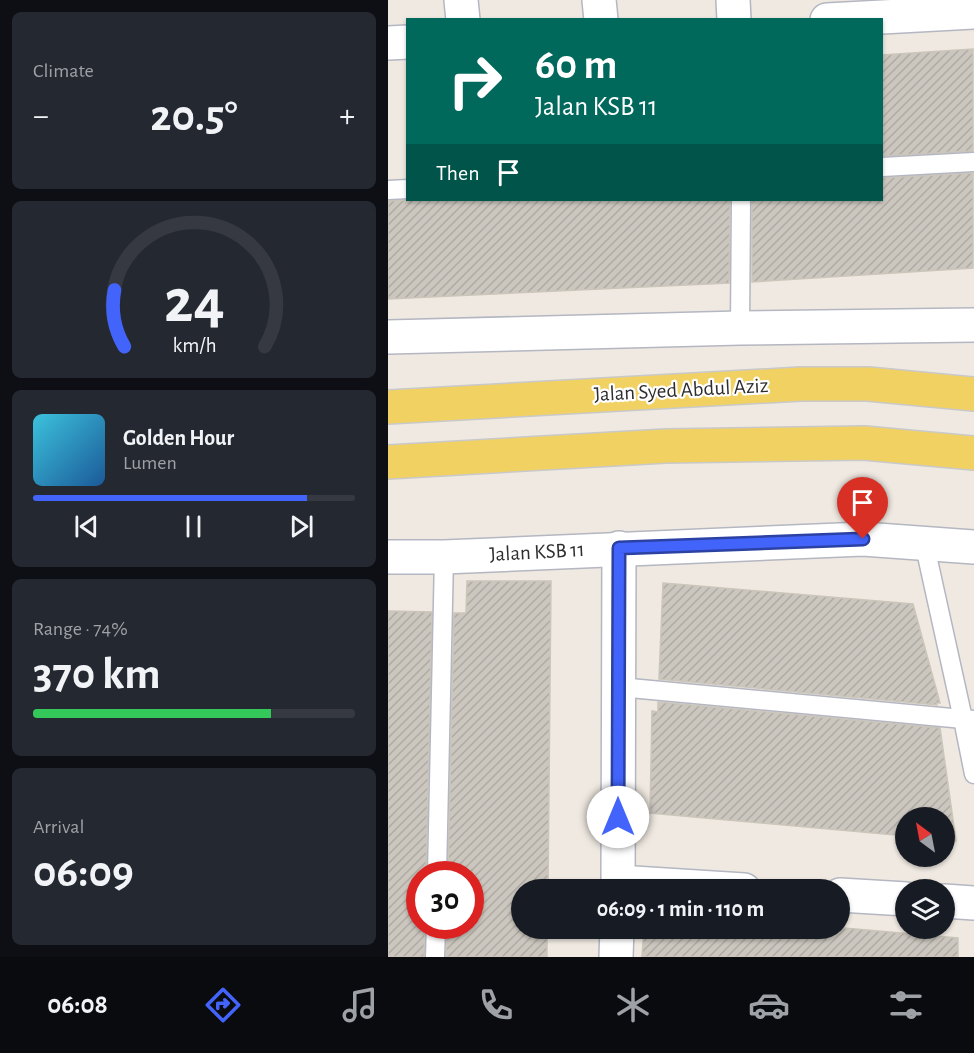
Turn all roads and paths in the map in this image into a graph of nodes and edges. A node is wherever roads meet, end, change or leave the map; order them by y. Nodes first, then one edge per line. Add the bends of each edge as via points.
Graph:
1 (461, 0) edge
2 (599, 0) edge
3 (733, 0) edge
4 (914, 7) edge
5 (973, 12) edge
6 (463, 18) edge
7 (601, 18) edge
8 (734, 18) edge
9 (840, 18) edge
10 (406, 42) edge
11 (388, 43) edge
12 (973, 162) edge
13 (883, 166) edge
14 (406, 189) edge
15 (388, 190) edge
16 (741, 201) edge
17 (973, 325) edge
18 (740, 328) junction
19 (388, 337) edge
20 (973, 394) edge
21 (388, 407) edge
22 (973, 453) edge
23 (388, 462) edge
24 (924, 542) junction
25 (973, 547) edge
26 (619, 548) junction
27 (388, 557) edge
28 (444, 557) junction
29 (619, 687) junction
30 (968, 719) edge
31 (973, 774) edge
32 (437, 861) edge
33 (618, 879) edge
34 (850, 896) edge
35 (895, 898) edge
36 (955, 902) edge
37 (973, 903) edge
38 (436, 939) edge
39 (617, 939) edge
40 (436, 957) edge
41 (616, 957) edge

1 - 6 street
2 - 7 street
3 - 8 street
4 - 5 street
4 - 9 street
10 - 11 street
12 - 13 lane
14 - 15 lane
16 - 18 lane
17 - 18 street
18 - 19 street
20 - 21 main road, Jalan Syed Abdul Aziz via 868,384 800,384
22 - 23 main road via 840,443 666,446
24 - 25 street, Jalan KSB 11
24 - 26 street, Jalan KSB 11 via 863,539
24 - 30 lane
26 - 28 street, Jalan KSB 11
26 - 29 street
27 - 28 street, Jalan KSB 11
28 - 32 lane
29 - 30 lane
29 - 33 street
30 - 31 lane
34 - 35 street
36 - 37 street
38 - 40 lane
39 - 41 street

